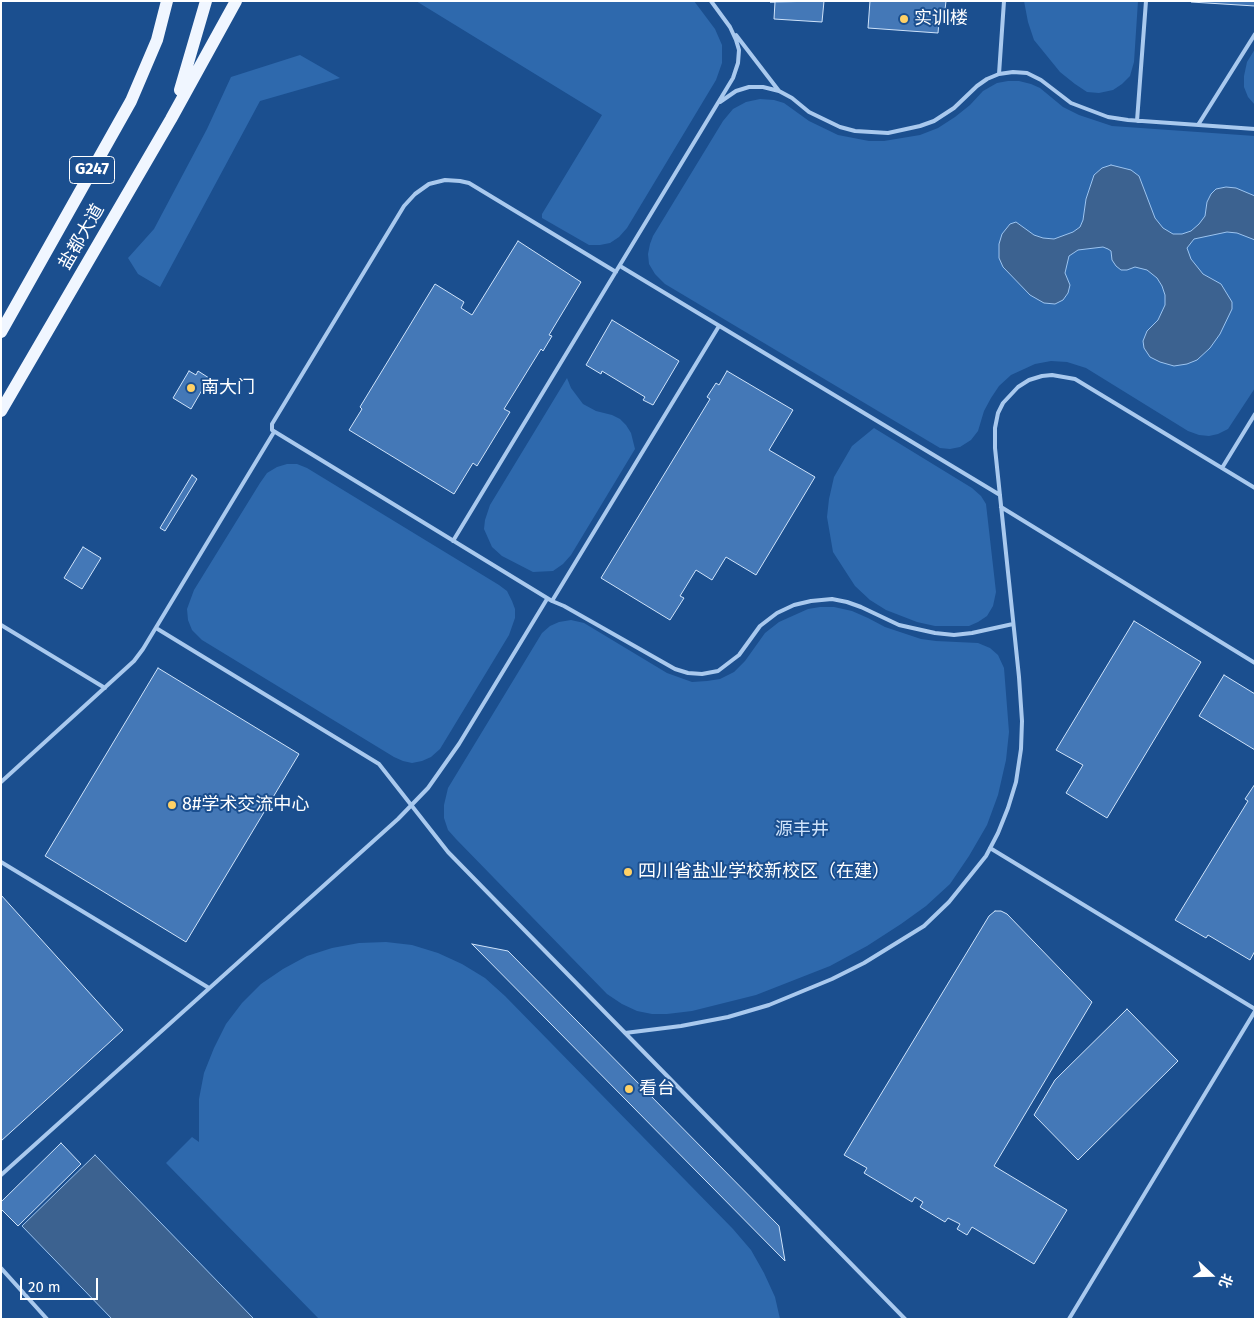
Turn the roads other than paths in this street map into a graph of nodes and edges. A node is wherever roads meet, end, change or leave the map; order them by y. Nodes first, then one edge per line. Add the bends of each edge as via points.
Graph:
1 (168, 1) edge
2 (206, 1) edge
3 (236, 1) edge
4 (711, 1) edge
5 (1004, 1) edge
6 (1146, 1) edge
7 (730, 27) junction
8 (1255, 34) edge
9 (999, 74) junction
10 (779, 91) junction
11 (716, 106) junction
12 (171, 119) junction
13 (1137, 121) junction
14 (1198, 125) junction
15 (1255, 129) edge
16 (620, 266) junction
17 (616, 272) junction
18 (719, 326) junction
19 (1, 332) edge
20 (1, 411) edge
21 (1255, 414) edge
22 (274, 432) junction
23 (1222, 468) junction
24 (1255, 488) edge
25 (1000, 496) junction
26 (1001, 507) junction
27 (453, 541) junction
28 (549, 600) junction
29 (1013, 624) junction
30 (1, 625) edge
31 (156, 628) junction
32 (1255, 663) edge
33 (105, 688) junction
34 (1, 782) edge
35 (411, 805) junction
36 (990, 848) junction
37 (1, 862) edge
38 (209, 988) junction
39 (1255, 1010) edge
40 (625, 1033) junction
41 (1, 1175) edge
42 (1, 1268) edge
43 (47, 1319) edge
44 (905, 1319) edge
45 (1069, 1319) edge

1 - 19 main road, 盐都大道 / G247 via 157,40 132,101
2 - 12 main road, G247
3 - 12 main road, 盐都大道
4 - 7 lane
5 - 9 lane
6 - 13 lane
7 - 10 lane
7 - 11 lane via 739,50 738,63
8 - 14 lane
9 - 10 lane via 977,86 954,108 934,121 888,133 840,127 809,112
9 - 13 lane via 1027,73 1089,111
10 - 11 lane via 749,87 736,91
11 - 16 lane
12 - 20 main road, 盐都大道 / G247
13 - 14 lane
14 - 15 lane
16 - 17 lane
16 - 18 lane
17 - 22 lane via 469,183 445,180 429,184 404,206 272,424
17 - 27 lane
18 - 25 lane
18 - 28 lane
21 - 23 lane
22 - 27 lane
22 - 31 lane
23 - 24 lane
23 - 25 lane via 1075,379 1042,376 1018,387 998,413 994,428
25 - 26 lane
26 - 29 lane
26 - 32 lane
27 - 28 lane
28 - 29 lane via 675,669 702,674 718,671 740,656 760,626 777,613 811,601 832,599 847,602 899,625 935,633 972,633
28 - 35 lane via 459,744 428,788
29 - 36 lane via 1022,721 1021,749 1008,808
30 - 33 lane
31 - 33 lane via 134,660
31 - 35 lane via 379,764
33 - 34 lane
35 - 38 lane
35 - 40 lane via 448,852
36 - 39 lane
36 - 40 lane via 968,880 924,926 856,967 769,1005 681,1026
37 - 38 lane
38 - 41 lane
39 - 45 lane
40 - 44 lane
42 - 43 lane

